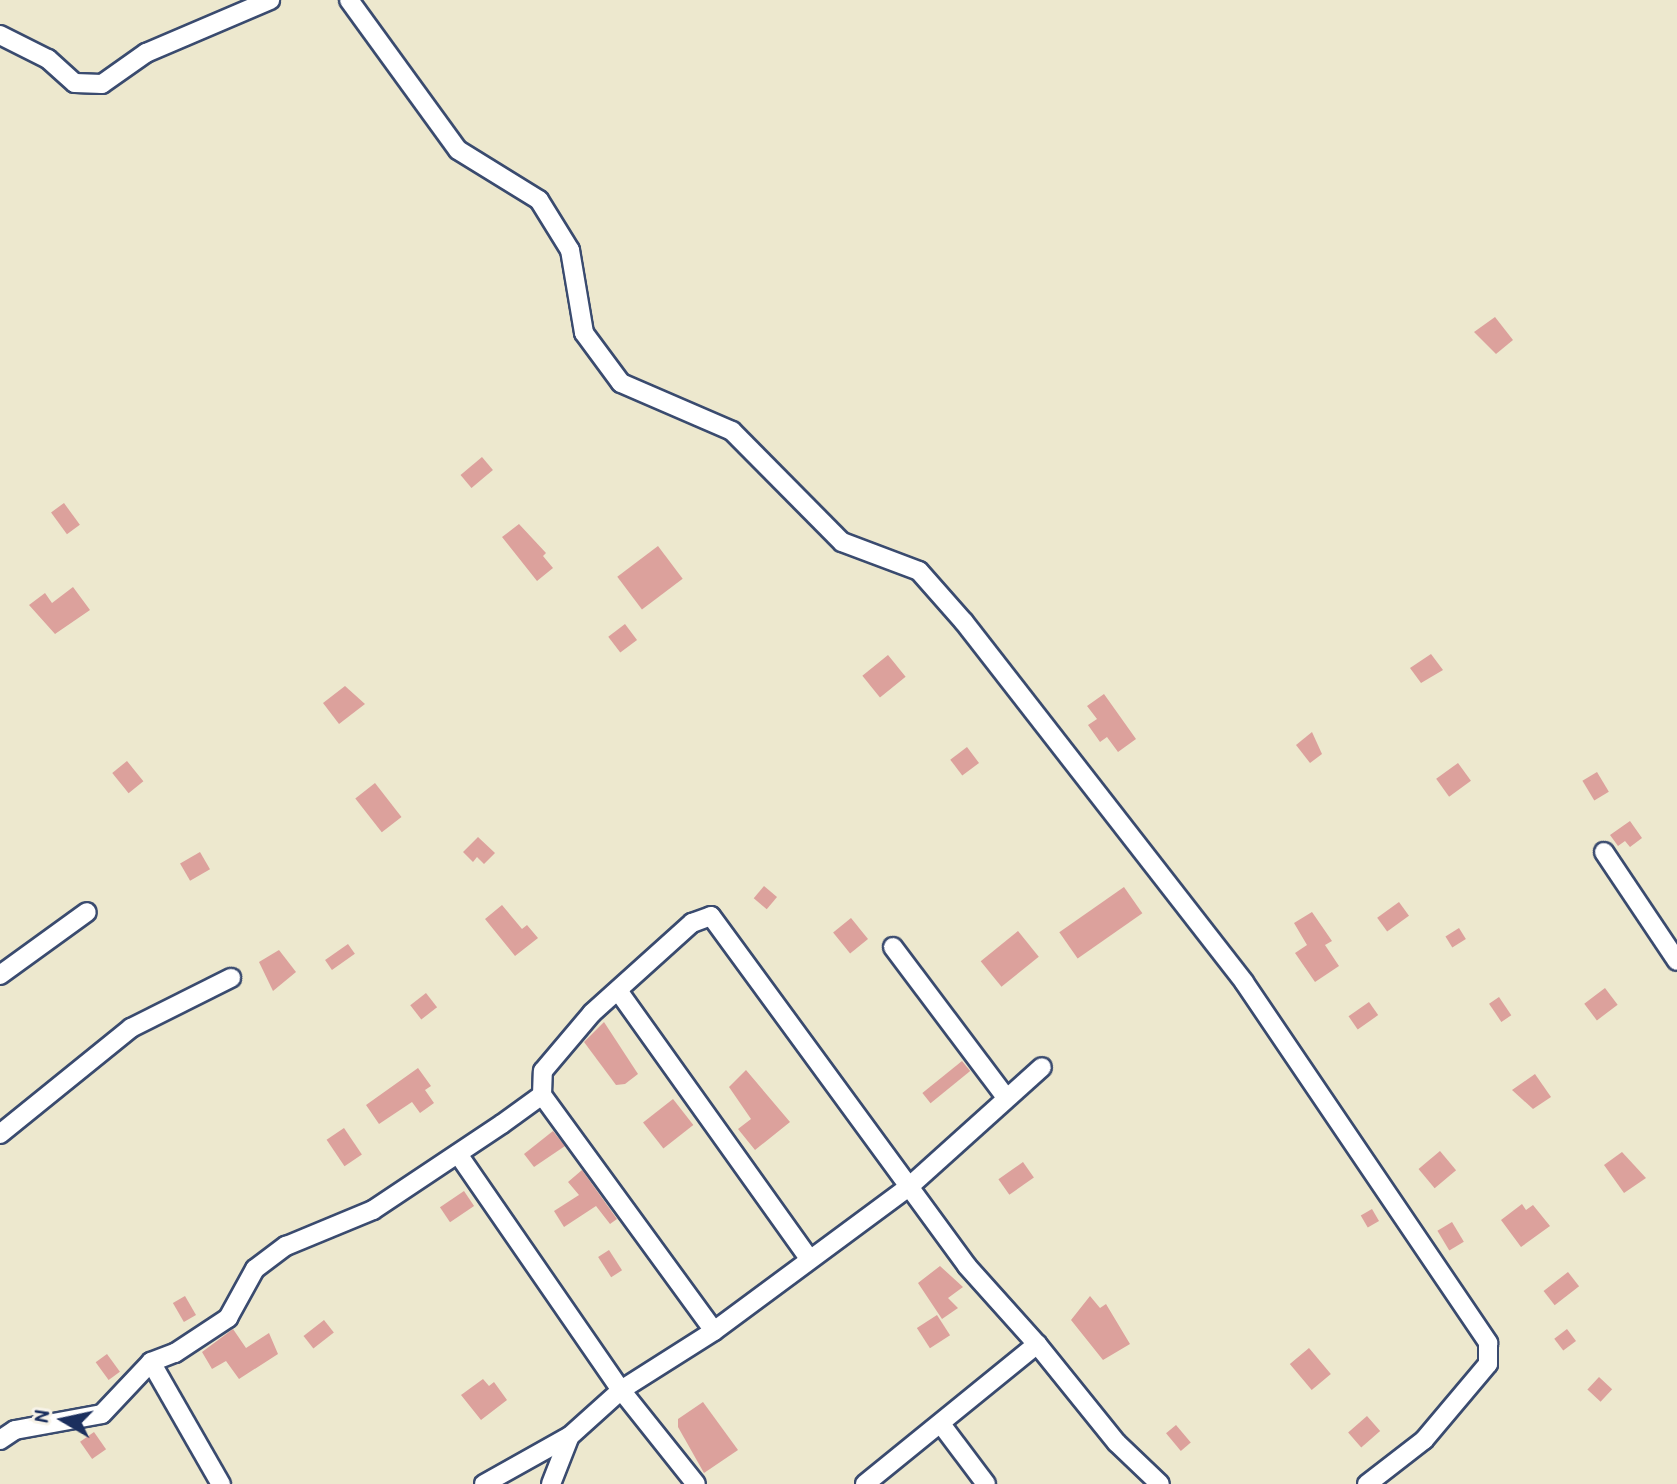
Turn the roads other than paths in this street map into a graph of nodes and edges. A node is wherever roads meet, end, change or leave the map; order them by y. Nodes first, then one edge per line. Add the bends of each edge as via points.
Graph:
1 (270, 0) edge
2 (349, 0) edge
3 (0, 35) edge
4 (1604, 852) dead end
5 (87, 912) dead end
6 (893, 947) dead end
7 (1677, 961) edge
8 (0, 975) edge
9 (231, 978) dead end
10 (619, 992) junction
11 (1042, 1067) dead end
12 (542, 1095) junction
13 (1005, 1096) junction
14 (0, 1134) edge
15 (458, 1154) junction
16 (911, 1185) junction
17 (809, 1258) junction
18 (714, 1331) junction
19 (1037, 1344) junction
20 (151, 1362) junction
21 (621, 1390) junction
22 (941, 1424) junction
23 (570, 1436) junction
24 (0, 1440) edge
25 (221, 1484) edge
26 (484, 1484) edge
27 (551, 1484) edge
28 (696, 1484) edge
29 (865, 1484) edge
30 (986, 1484) edge
31 (1160, 1484) edge
32 (1367, 1484) edge

1 - 3 street via 146,53 102,84 75,83 48,59
2 - 32 street via 458,150 539,200 570,250 584,333 621,383 732,431 842,542 919,571 1244,982 1488,1343 1488,1364 1424,1440
4 - 7 street
5 - 8 street
6 - 13 street
9 - 14 street via 131,1028
10 - 12 street via 554,1054 543,1071
10 - 16 street via 692,923 711,916
10 - 17 street
11 - 13 street
12 - 15 street
12 - 18 street
13 - 16 street
15 - 20 street via 373,1210 286,1246 255,1269 228,1318 175,1353
15 - 21 street
16 - 17 street
16 - 19 street via 967,1266
17 - 18 street
18 - 21 street
19 - 22 street
19 - 31 street via 1117,1443
20 - 24 street via 102,1414 15,1430
20 - 25 street
21 - 23 street
21 - 28 street
22 - 29 street
22 - 30 street
23 - 26 street
23 - 27 street

